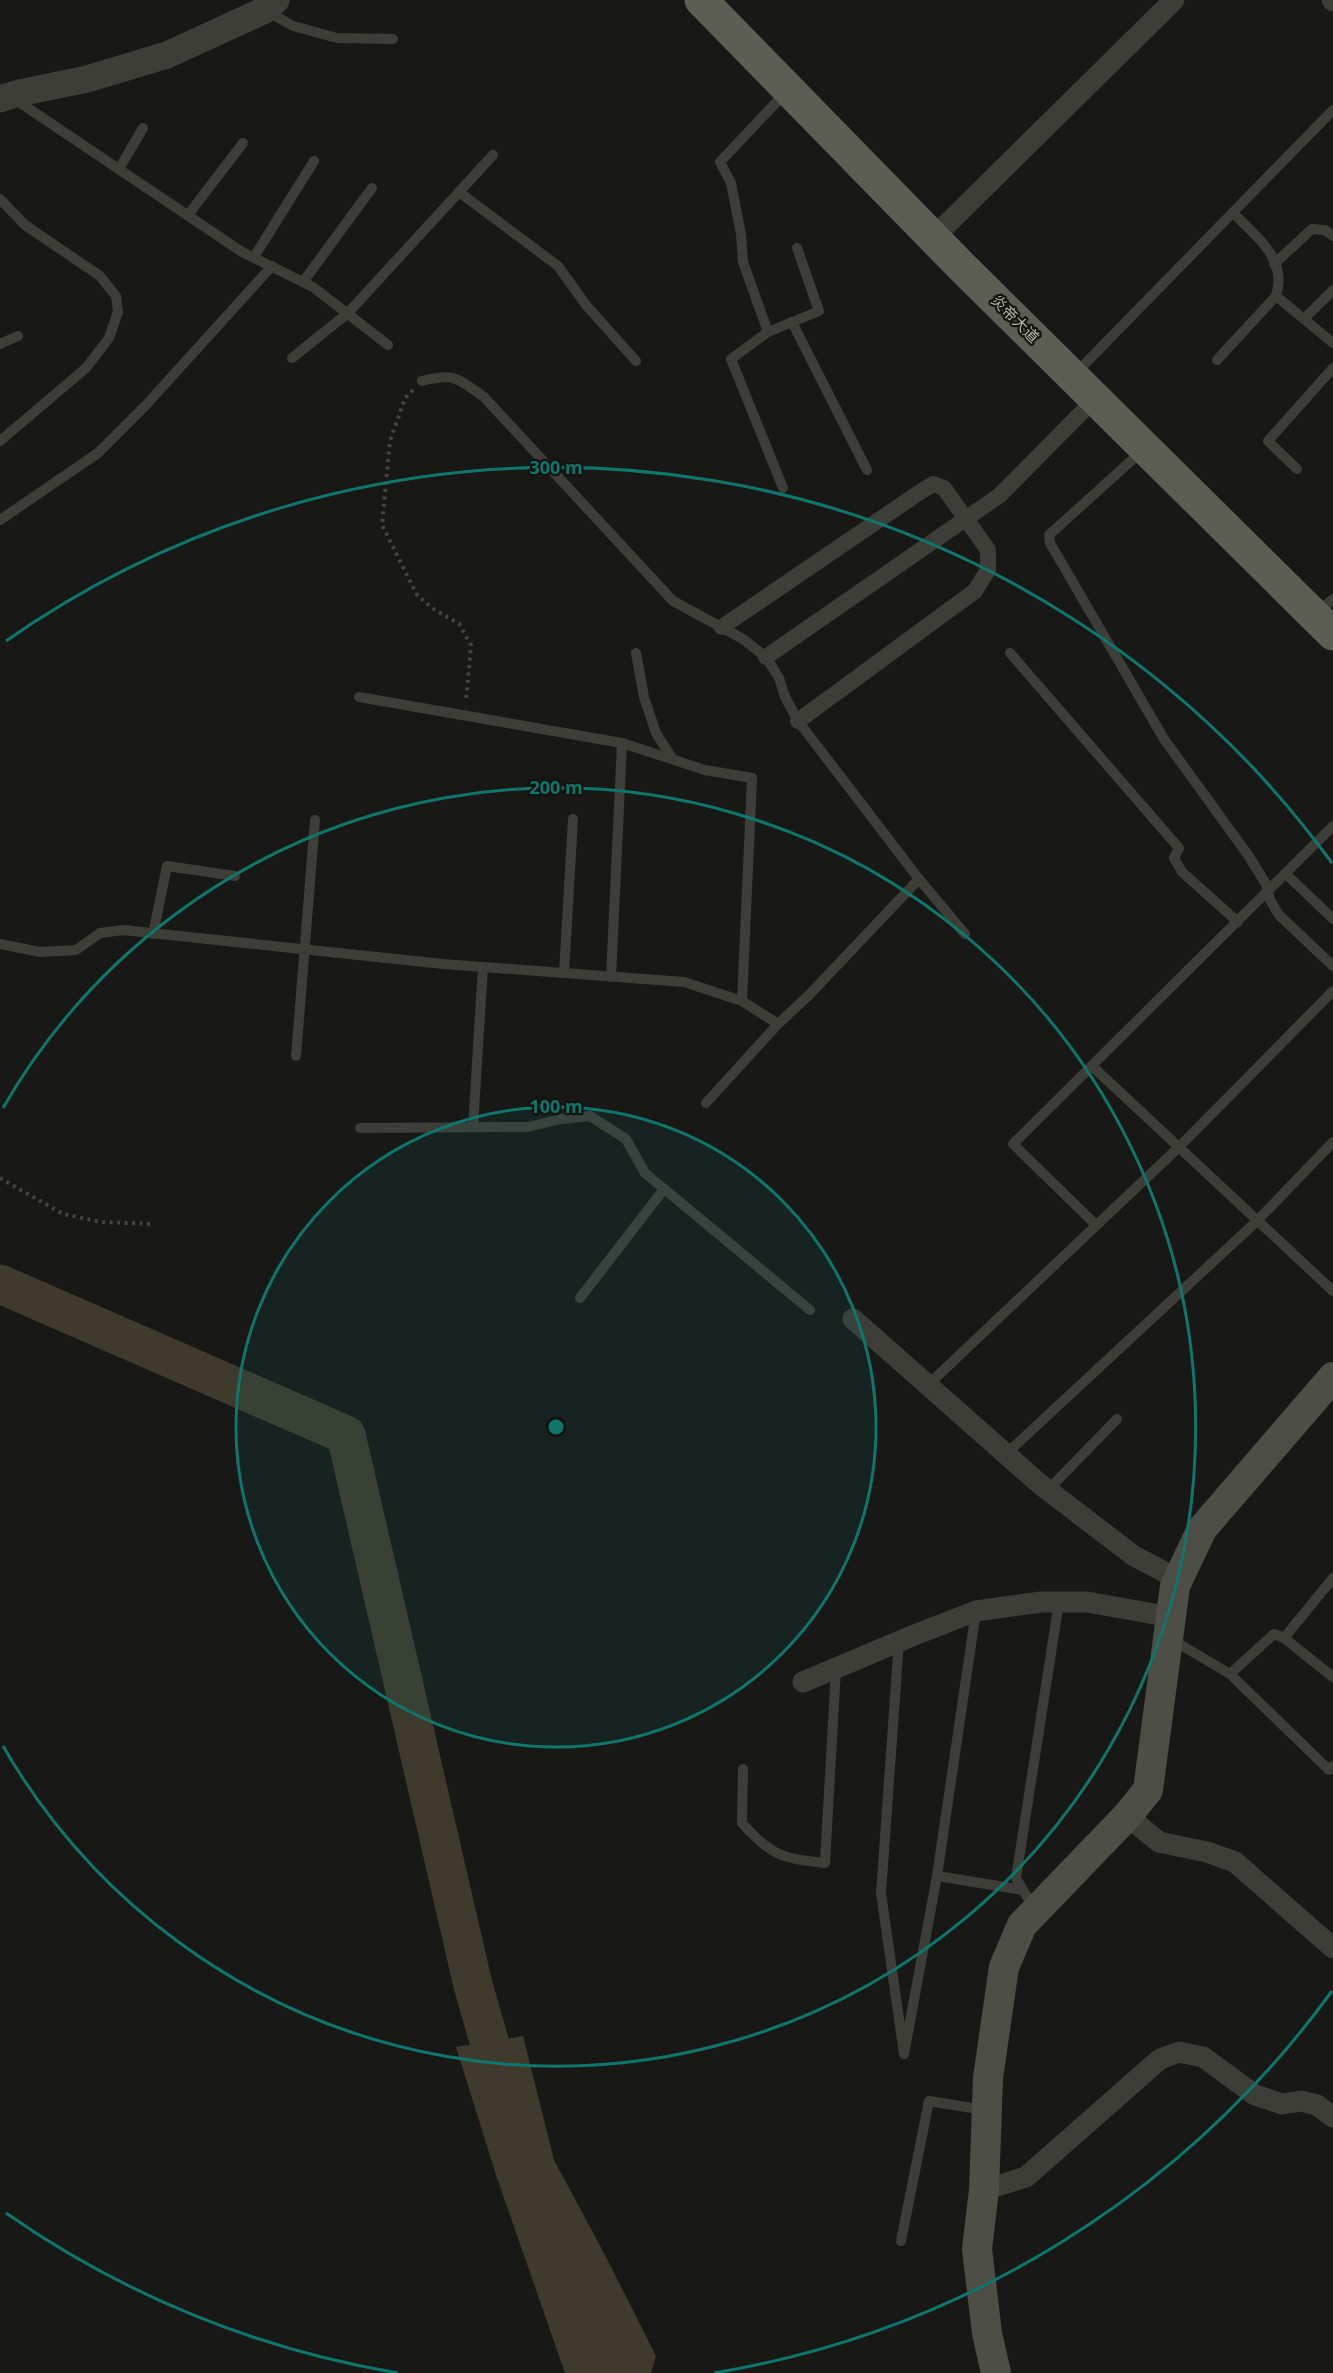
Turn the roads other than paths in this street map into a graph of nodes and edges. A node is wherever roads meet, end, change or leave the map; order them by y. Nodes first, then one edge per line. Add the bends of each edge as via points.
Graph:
1 (701, 0) edge
2 (1163, 4) edge
3 (270, 5) edge
4 (393, 39) dead end
5 (788, 89) junction
6 (5, 98) edge
7 (1333, 110) edge
8 (143, 128) dead end
9 (243, 142) dead end
10 (493, 155) dead end
11 (314, 161) dead end
12 (119, 169) junction
13 (372, 188) dead end
14 (459, 192) junction
15 (0, 199) edge
16 (1233, 213) junction
17 (188, 215) junction
18 (1333, 236) edge
19 (933, 238) junction
20 (797, 248) dead end
21 (254, 257) junction
22 (1275, 264) junction
23 (273, 266) junction
24 (303, 282) junction
25 (1333, 290) edge
26 (1276, 296) junction
27 (348, 313) junction
28 (1304, 319) junction
29 (792, 322) junction
30 (768, 332) junction
31 (18, 336) dead end
32 (1333, 343) edge
33 (0, 344) edge
34 (388, 345) dead end
35 (292, 358) dead end
36 (1217, 360) dead end
37 (636, 361) dead end
38 (1333, 368) edge
39 (422, 381) road end
40 (1084, 387) junction
41 (0, 441) edge
42 (1145, 448) junction
43 (1297, 469) dead end
44 (867, 470) dead end
45 (783, 488) dead end
46 (966, 518) junction
47 (0, 520) edge
48 (1327, 616) edge
49 (722, 627) junction
50 (636, 653) dead end
51 (1010, 653) dead end
52 (766, 657) junction
53 (359, 698) dead end
54 (798, 721) junction
55 (622, 743) junction
56 (672, 758) junction
57 (573, 819) dead end
58 (315, 820) dead end
59 (1333, 826) edge
60 (1286, 874) junction
61 (235, 876) dead end
62 (919, 879) junction
63 (1268, 892) junction
64 (1333, 919) edge
65 (1238, 922) junction
66 (153, 933) junction
67 (966, 934) dead end
68 (0, 944) edge
69 (304, 949) junction
70 (1333, 966) edge
71 (483, 967) junction
72 (564, 973) junction
73 (611, 977) junction
74 (1333, 991) edge
75 (742, 1001) junction
76 (778, 1024) junction
77 (296, 1056) dead end
78 (1092, 1066) junction
79 (706, 1103) dead end
80 (473, 1127) junction
81 (360, 1128) dead end
82 (1333, 1142) edge
83 (1179, 1147) junction
84 (664, 1189) junction
85 (1257, 1221) junction
86 (1096, 1225) junction
87 (1333, 1291) edge
88 (580, 1298) dead end
89 (810, 1310) dead end
90 (853, 1319) dead end
91 (1333, 1377) edge
92 (928, 1385) junction
93 (1117, 1419) dead end
94 (1006, 1454) junction
95 (1048, 1490) junction
96 (1333, 1578) edge
97 (1178, 1580) junction
98 (1059, 1602) junction
99 (976, 1611) junction
100 (1169, 1628) junction
101 (1284, 1638) junction
102 (899, 1641) junction
103 (836, 1669) junction
104 (1230, 1674) junction
105 (1333, 1677) edge
106 (803, 1682) dead end
107 (1333, 1766) edge
108 (743, 1769) dead end
109 (1128, 1816) junction
110 (938, 1876) junction
111 (1029, 1900) junction
112 (1333, 1948) edge
113 (987, 2111) junction
114 (1333, 2117) edge
115 (984, 2190) junction
116 (901, 2241) dead end
117 (996, 2373) edge

1 - 5 main road, 炎帝大道
2 - 19 street
3 - 4 lane via 293,26 337,38
3 - 6 street via 167,55
5 - 19 main road, 炎帝大道
5 - 30 lane via 720,162 731,183 743,262
6 - 12 lane
7 - 16 lane
8 - 12 lane
9 - 17 lane
10 - 14 lane
11 - 21 lane
12 - 17 lane
13 - 24 lane
14 - 27 lane
14 - 37 lane via 558,266 586,305
15 - 41 lane via 25,225 100,276 116,296 118,312 109,338 86,368
16 - 22 lane via 1271,251
16 - 40 lane
17 - 21 lane
18 - 22 lane via 1325,230 1312,229
19 - 40 main road, 炎帝大道
20 - 29 lane via 819,311
21 - 23 lane
22 - 26 lane via 1280,284
23 - 24 lane
23 - 47 lane via 98,453
24 - 27 lane
25 - 28 lane
26 - 28 lane
26 - 36 lane
27 - 34 lane
27 - 35 lane
28 - 32 lane
29 - 30 lane
29 - 44 lane
30 - 45 lane via 731,359
31 - 33 lane
38 - 43 lane via 1268,441
39 - 49 lane via 453,376 484,397 673,601
40 - 42 main road, 炎帝大道
40 - 46 street via 1000,495
42 - 48 main road, 炎帝大道
42 - 63 lane via 1049,535 1050,543 1164,739 1248,855
46 - 49 street via 944,488 933,484
46 - 52 street
46 - 54 street via 988,550 988,570 975,591
49 - 52 lane
50 - 56 lane via 656,733
51 - 65 lane via 1179,848 1174,858 1182,872
52 - 54 lane
53 - 55 lane
54 - 62 lane
55 - 56 lane
55 - 73 lane
56 - 75 lane via 705,770 752,778
57 - 72 lane
58 - 69 lane
59 - 60 lane
60 - 63 lane
60 - 64 lane
61 - 66 lane via 167,866
62 - 67 lane
62 - 76 lane
63 - 65 lane
63 - 70 lane via 1279,915
65 - 78 lane
66 - 68 lane via 100,933 76,950 40,952
66 - 69 lane
69 - 71 lane
69 - 77 lane
71 - 72 lane
71 - 80 lane
72 - 73 lane
73 - 75 lane via 684,982
74 - 83 lane
75 - 76 lane
76 - 79 lane
78 - 83 lane
78 - 86 lane via 1013,1144
80 - 81 lane
80 - 84 lane via 528,1127 590,1116 626,1140 645,1173
82 - 85 lane
83 - 85 lane
83 - 86 lane
84 - 88 lane
84 - 89 lane
85 - 87 lane
85 - 94 lane
86 - 92 lane
90 - 92 street
91 - 97 main road via 1202,1529
92 - 94 street
93 - 95 lane
94 - 95 street
95 - 97 street via 1134,1556
96 - 101 lane
97 - 100 main road
98 - 99 street
98 - 100 street via 1087,1602
98 - 111 lane via 1016,1878
99 - 102 street
99 - 110 lane
100 - 104 lane
100 - 109 main road via 1148,1790
101 - 104 lane via 1274,1634
101 - 105 lane
102 - 103 street
102 - 110 lane via 881,1893 904,2054
103 - 106 street
103 - 108 lane via 825,1863 787,1858 761,1844 742,1823
104 - 107 lane via 1329,1770
109 - 111 main road
109 - 112 street via 1159,1842 1234,1862
110 - 111 lane
111 - 113 main road via 1004,1967
113 - 115 main road
113 - 116 lane via 929,2101
114 - 115 street via 1317,2105 1302,2101 1282,2104 1255,2095 1203,2057 1179,2052 1160,2059 1026,2177
115 - 117 main road via 977,2249

